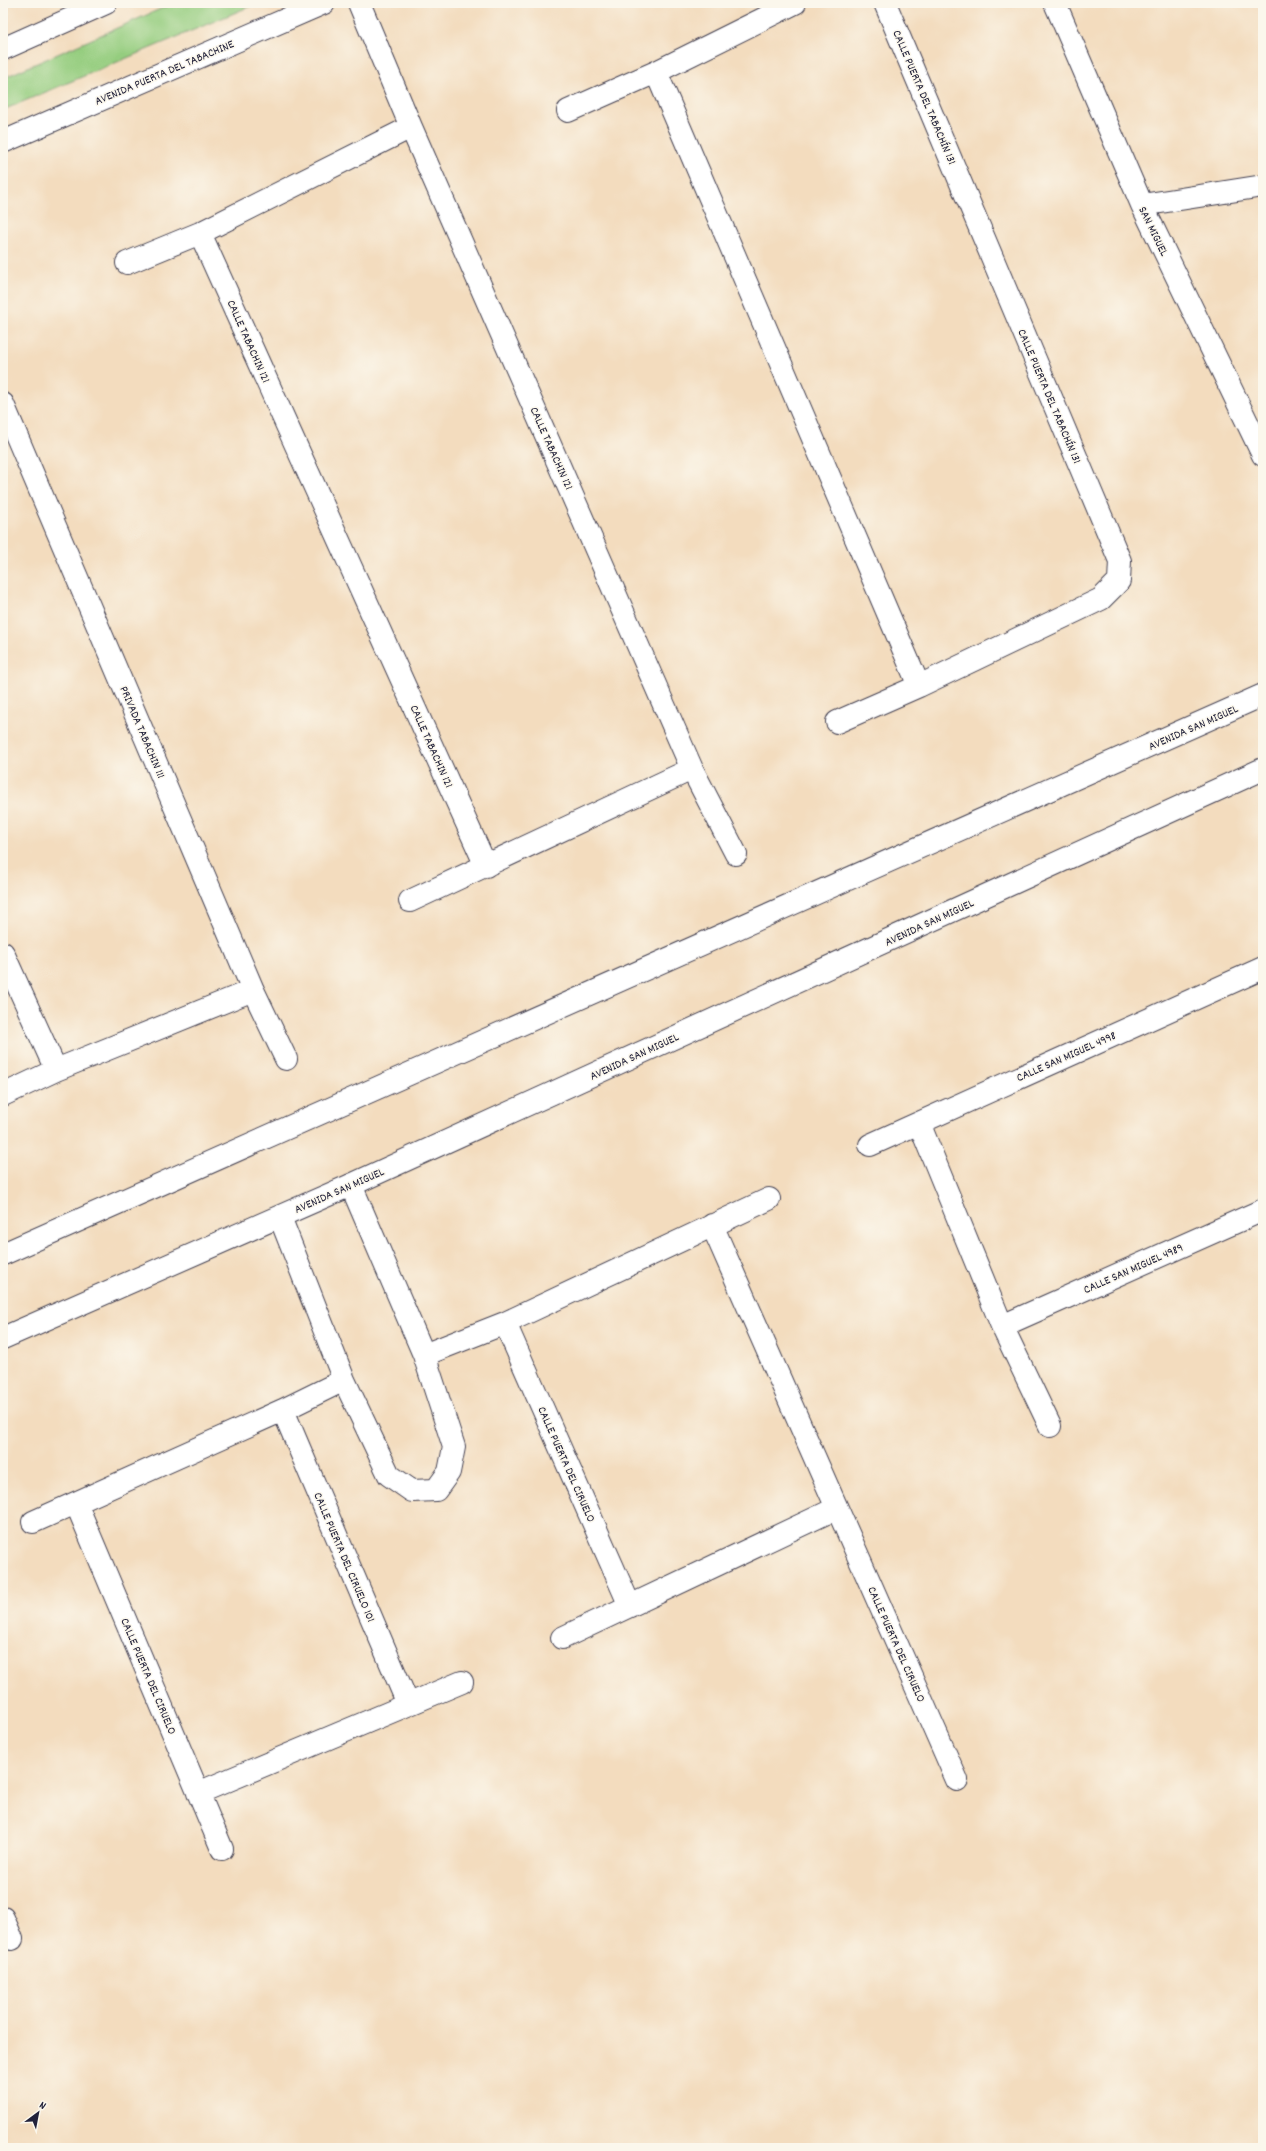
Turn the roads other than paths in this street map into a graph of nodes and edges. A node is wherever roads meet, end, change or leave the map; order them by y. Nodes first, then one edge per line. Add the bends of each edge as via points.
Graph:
1 (324, 3) edge
2 (359, 3) edge
3 (795, 3) edge
4 (885, 3) edge
5 (1055, 3) edge
6 (99, 4) edge
7 (3, 49) edge
8 (656, 72) junction
9 (568, 112) dead end
10 (411, 127) junction
11 (3, 142) edge
12 (1263, 186) edge
13 (1142, 205) junction
14 (200, 233) junction
15 (127, 263) dead end
16 (3, 404) edge
17 (1263, 455) edge
18 (919, 686) junction
19 (1263, 695) edge
20 (837, 722) dead end
21 (692, 769) junction
22 (1262, 771) edge
23 (736, 854) dead end
24 (486, 866) junction
25 (410, 901) dead end
26 (3, 953) edge
27 (1263, 968) edge
28 (253, 990) junction
29 (286, 1059) dead end
30 (56, 1070) junction
31 (3, 1095) edge
32 (919, 1123) junction
33 (870, 1145) dead end
34 (351, 1185) junction
35 (769, 1199) dead end
36 (1263, 1210) edge
37 (280, 1217) junction
38 (712, 1225) junction
39 (3, 1254) edge
40 (504, 1323) junction
41 (1002, 1326) junction
42 (3, 1338) edge
43 (424, 1355) junction
44 (344, 1380) junction
45 (283, 1410) junction
46 (1050, 1426) dead end
47 (76, 1503) junction
48 (837, 1508) junction
49 (33, 1522) dead end
50 (630, 1606) junction
51 (562, 1638) dead end
52 (462, 1682) dead end
53 (408, 1704) junction
54 (957, 1780) dead end
55 (198, 1793) junction
56 (222, 1849) dead end
57 (3, 1918) edge
58 (12, 1939) dead end

1 - 11 street, AVENIDA PUERTA DEL TABACHINE
2 - 10 street, CALLE TABACHIN 121
3 - 8 street
4 - 18 street, CALLE PUERTA DEL TABACHÍN 131 via 1120,561 1119,581 1101,599
5 - 13 street, SAN MIGUEL
6 - 7 street
8 - 9 street
8 - 18 street
10 - 14 street
10 - 21 street, CALLE TABACHIN 121
12 - 13 street
13 - 17 street, SAN MIGUEL
14 - 15 street
14 - 24 street, CALLE TABACHIN 121
16 - 28 street, PRIVADA TABACHIN 111
18 - 20 street, CALLE PUERTA DEL TABACHÍN 131
19 - 39 street, AVENIDA SAN MIGUEL
21 - 23 street, CALLE TABACHIN 121
21 - 24 street
22 - 34 street, AVENIDA SAN MIGUEL
24 - 25 street
26 - 30 street
27 - 32 street, CALLE SAN MIGUEL 4998
28 - 29 street, PRIVADA TABACHIN 111
28 - 30 street
30 - 31 street
32 - 33 street, CALLE SAN MIGUEL 4998
32 - 41 street
34 - 37 street, AVENIDA SAN MIGUEL
34 - 43 street
35 - 38 street
36 - 41 street, CALLE SAN MIGUEL 4989
37 - 42 street, AVENIDA SAN MIGUEL
37 - 44 street
38 - 40 street
38 - 48 street, CALLE PUERTA DEL CIRUELO
40 - 43 street
40 - 50 street, CALLE PUERTA DEL CIRUELO
41 - 46 street
43 - 44 street via 454,1446 449,1472 436,1490 412,1491 389,1475
44 - 45 street
45 - 47 street
45 - 53 street, CALLE PUERTA DEL CIRUELO 101
47 - 49 street
47 - 55 street, CALLE PUERTA DEL CIRUELO
48 - 50 street
48 - 54 street, CALLE PUERTA DEL CIRUELO
50 - 51 street
52 - 53 street
53 - 55 street
55 - 56 street, CALLE PUERTA DEL CIRUELO
57 - 58 street

